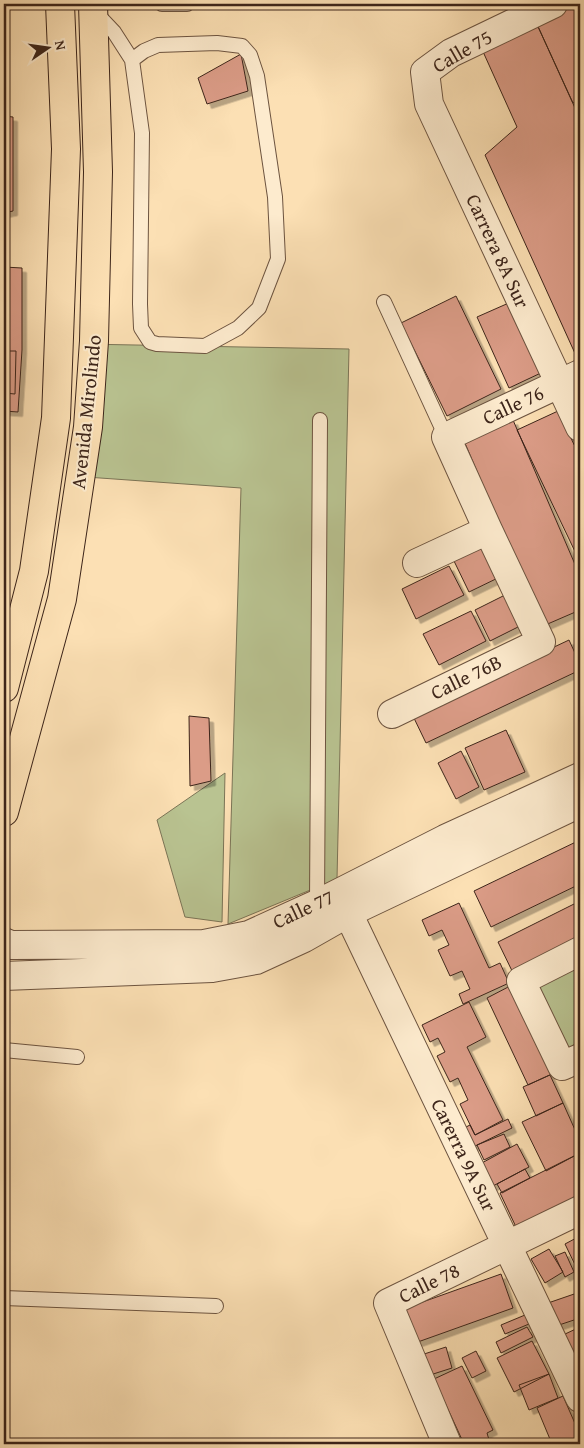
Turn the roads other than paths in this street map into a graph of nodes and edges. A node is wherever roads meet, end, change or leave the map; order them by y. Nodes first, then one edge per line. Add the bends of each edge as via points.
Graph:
1 (60, 4) edge
2 (162, 4) edge
3 (187, 4) edge
4 (553, 4) edge
5 (93, 7) edge
6 (132, 60) junction
7 (425, 72) joint
8 (384, 302) dead end
9 (570, 379) edge
10 (320, 420) dead end
11 (580, 427) edge
12 (446, 437) junction
13 (488, 530) junction
14 (417, 564) dead end
15 (4, 688) edge
16 (392, 714) dead end
17 (580, 777) edge
18 (580, 803) edge
19 (4, 812) edge
20 (330, 914) junction
21 (4, 942) edge
22 (580, 951) edge
23 (4, 976) edge
24 (4, 1050) edge
25 (77, 1057) dead end
26 (571, 1062) edge
27 (580, 1210) edge
28 (507, 1245) junction
29 (4, 1298) edge
30 (216, 1306) dead end
31 (580, 1398) edge
32 (447, 1444) edge

1 - 15 main road, Avenida Mirolindo via 66,149 56,418 34,571
2 - 3 lane
4 - 7 street, Calle 75 via 451,53
5 - 6 lane
5 - 19 main road, Avenida Mirolindo via 98,172 94,341 88,427 62,599
6 - 6 lane via 142,133 142,328 150,342 205,346 238,328 259,308 278,259 275,197 257,76 250,55 242,46 217,43 158,45
7 - 9 street, Carrera 8A Sur via 430,104
8 - 12 lane
9 - 11 street, Carrera 8A Sur
9 - 12 street, Calle 76
10 - 20 lane
12 - 13 street
13 - 14 street
13 - 16 street, Calle 76B via 541,642
17 - 20 street, Calle 77 via 445,839
18 - 20 street, Calle 77
20 - 21 street, Calle 77 via 204,944 11,945
20 - 23 street, Calle 77 via 304,938 256,960 212,968
20 - 28 street, Carerra 9A Sur
22 - 26 street via 521,981
24 - 25 lane
27 - 28 street, Calle 78
28 - 31 street, Carerra 9A Sur
28 - 32 street, Calle 78 via 388,1303
29 - 30 lane

